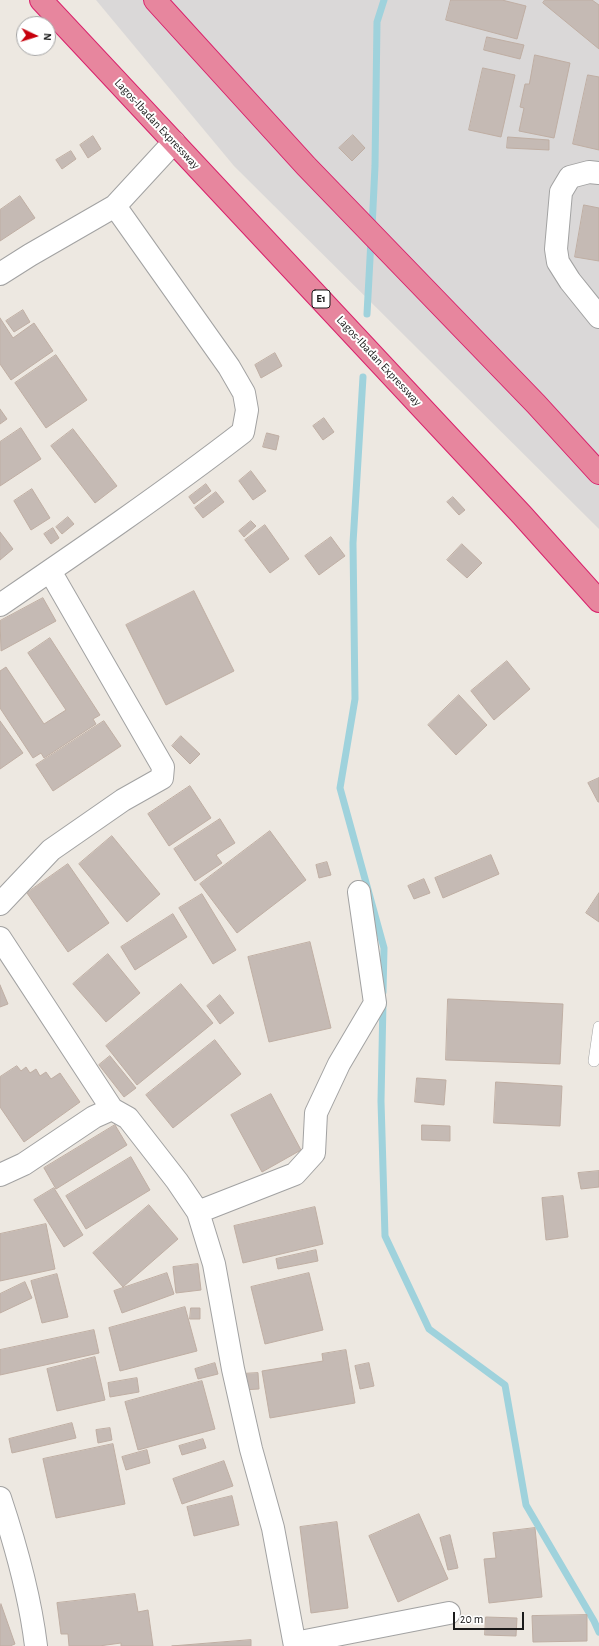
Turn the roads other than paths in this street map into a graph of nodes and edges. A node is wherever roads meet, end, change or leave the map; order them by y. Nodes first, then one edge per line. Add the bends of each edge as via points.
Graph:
1 (41, 0) edge
2 (155, 0) edge
3 (174, 142) junction
4 (599, 172) edge
5 (115, 206) junction
6 (0, 274) edge
7 (599, 317) edge
8 (599, 474) edge
9 (50, 571) junction
10 (599, 601) edge
11 (0, 605) edge
12 (359, 892) dead end
13 (0, 904) edge
14 (0, 938) edge
15 (599, 1027) edge
16 (594, 1061) dead end
17 (112, 1109) junction
18 (0, 1175) edge
19 (198, 1212) junction
20 (0, 1498) edge
21 (449, 1613) dead end
22 (295, 1645) edge
23 (36, 1646) edge

1 - 3 highway, Lagos-Ibadan Expressway / E1
2 - 8 highway via 306,166 536,404
3 - 5 street
3 - 10 highway, Lagos-Ibadan Expressway / E1 via 517,509
4 - 7 street via 570,177 567,182 562,192 556,249 558,262 570,281
5 - 6 street
5 - 9 street via 229,367 244,393 247,410 243,432 184,478
9 - 11 street
9 - 13 street via 163,767 162,778 123,800 51,850
12 - 19 street via 375,1003 339,1064 316,1112 314,1153 296,1174
14 - 17 street
15 - 16 lane
17 - 18 street via 94,1117 24,1164
17 - 19 street via 128,1118 186,1192
19 - 22 street via 214,1264 248,1434 274,1528
20 - 23 street via 11,1529
21 - 22 street

